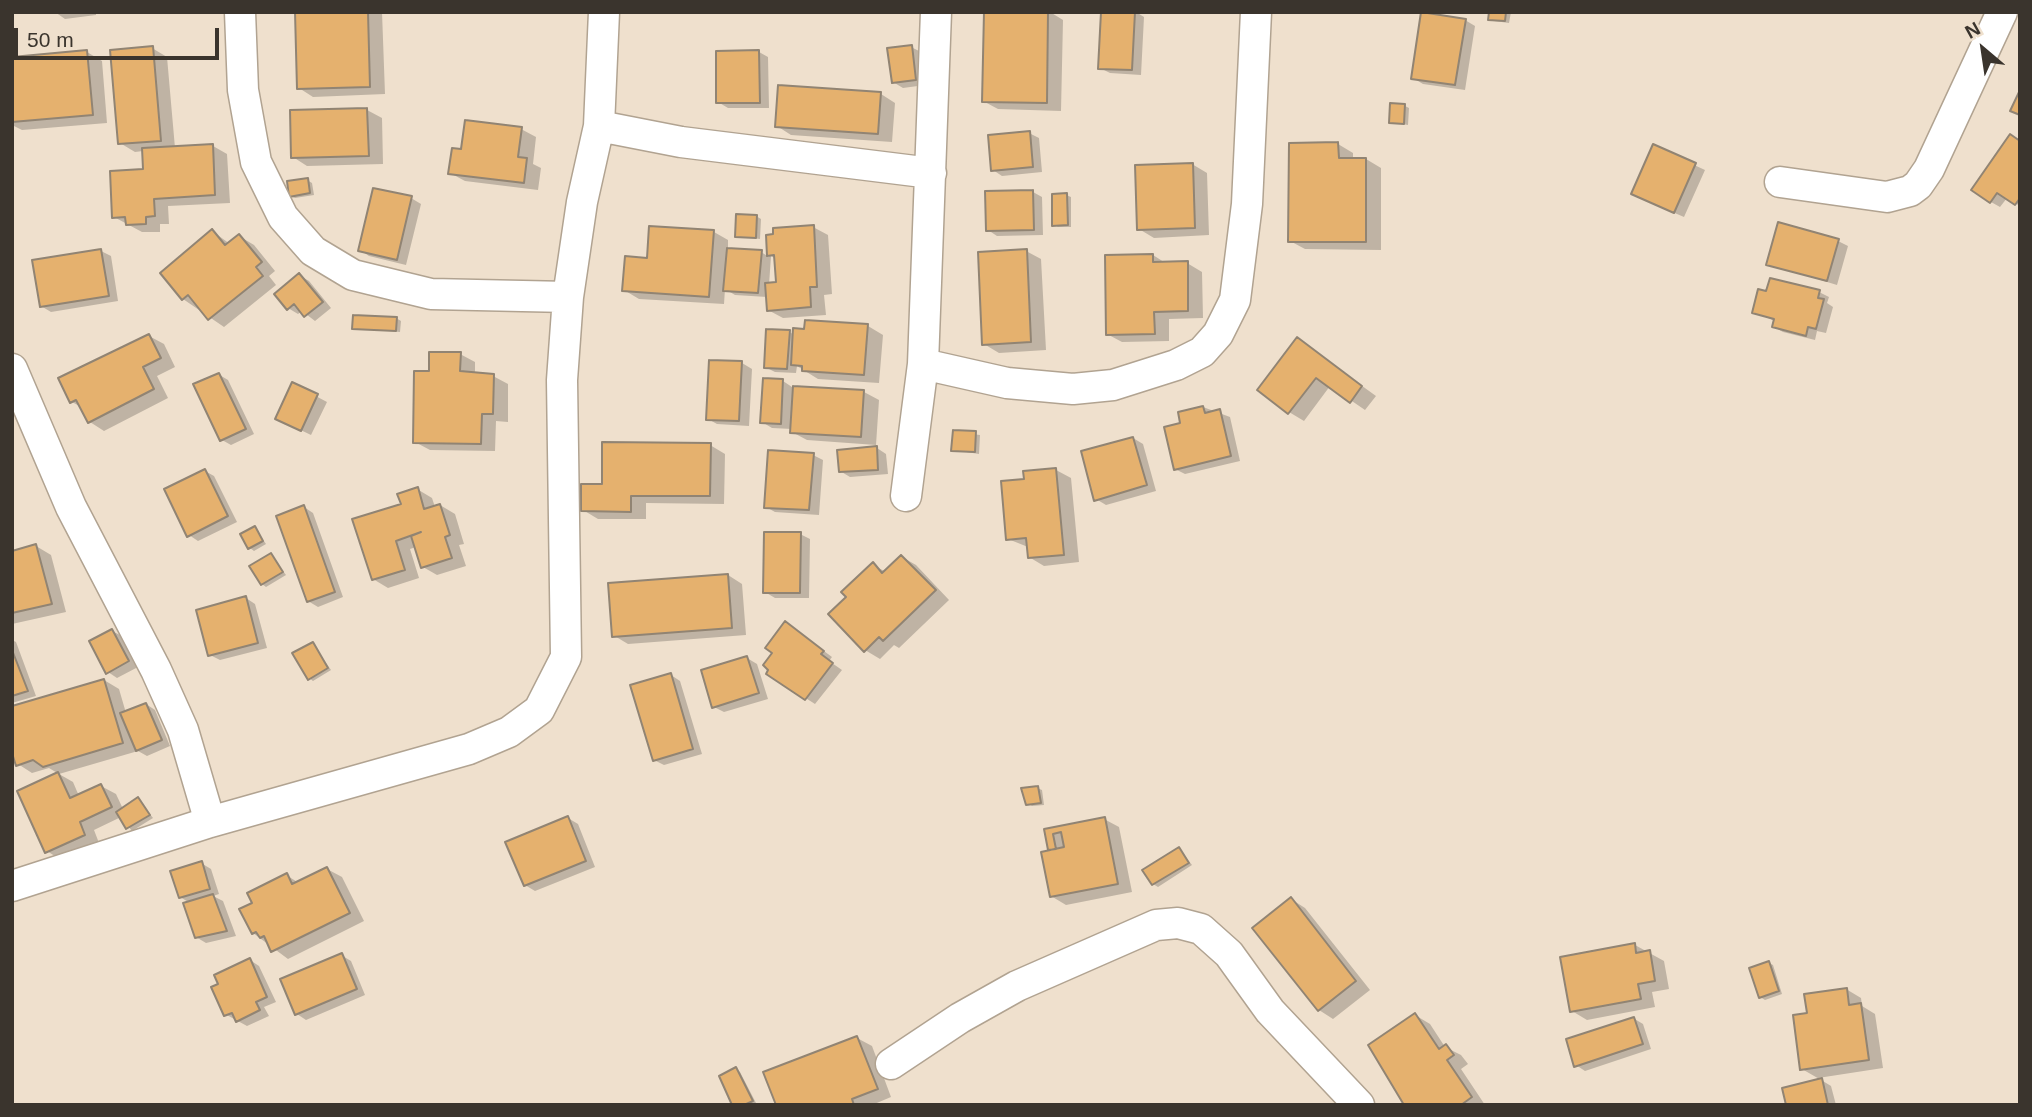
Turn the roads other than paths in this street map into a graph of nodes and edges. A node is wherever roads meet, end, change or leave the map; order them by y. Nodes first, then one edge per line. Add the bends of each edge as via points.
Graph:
1 (240, 12) edge
2 (604, 12) edge
3 (936, 12) edge
4 (1256, 12) edge
5 (2002, 12) edge
6 (599, 127) junction
7 (931, 173) junction
8 (1780, 182) dead end
9 (568, 297) junction
10 (923, 364) junction
11 (12, 369) edge
12 (906, 496) dead end
13 (210, 822) junction
14 (12, 886) edge
15 (891, 1064) dead end
16 (1359, 1105) edge

1 - 9 street via 243,89 256,162 283,217 313,251 353,275 431,294
2 - 6 street
3 - 7 street
4 - 10 street via 1248,204 1235,300 1218,334 1202,352 1113,385 1073,388 995,381
5 - 8 street via 1918,186 1887,197
6 - 7 street via 681,142
6 - 9 street
7 - 10 street
9 - 13 street via 562,380 566,657 539,710 509,732 469,749
10 - 12 street
11 - 13 street via 71,507 183,730
13 - 14 street
15 - 16 street via 1017,986 1156,926 1178,923 1201,929 1228,954 1270,1011

